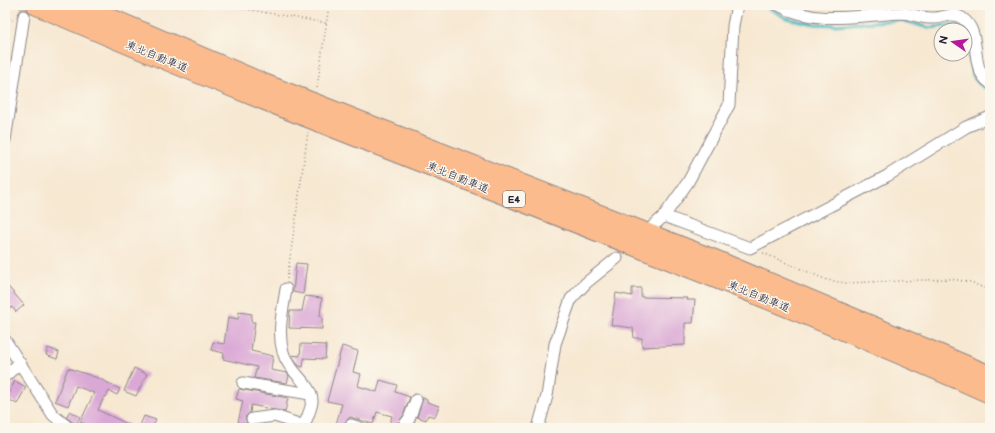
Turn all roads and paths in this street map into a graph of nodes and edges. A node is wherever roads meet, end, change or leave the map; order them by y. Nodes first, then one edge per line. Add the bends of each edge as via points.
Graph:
1 (78, 5) edge
2 (222, 5) edge
3 (329, 5) edge
4 (737, 5) edge
5 (778, 5) edge
6 (31, 11) edge
7 (326, 23) junction
8 (990, 83) edge
9 (316, 93) dead end
10 (990, 116) edge
11 (308, 132) dead end
12 (5, 140) edge
13 (664, 216) junction
14 (651, 228) dead end
15 (750, 248) junction
16 (617, 258) dead end
17 (286, 289) joint
18 (990, 291) edge
19 (5, 340) edge
20 (20, 363) junction
21 (5, 376) edge
22 (990, 376) edge
23 (243, 383) dead end
24 (990, 393) edge
25 (310, 394) junction
26 (416, 400) dead end
27 (252, 419) dead end
28 (304, 427) edge
29 (69, 428) edge
30 (402, 428) edge
31 (538, 428) edge

1 - 22 highway, 東北自動車道 / E4 via 264,84 712,259
2 - 7 path
3 - 7 path
4 - 13 street via 733,26 729,105 688,182
5 - 8 street via 790,11 825,18 902,13 934,18 950,14 962,18 970,26 974,37 978,67
6 - 12 street
6 - 24 highway, 東北自動車道 / E4 via 821,321
7 - 9 path
10 - 15 street via 966,127 887,176
11 - 17 path
13 - 14 street
13 - 15 street
15 - 18 path via 827,280 846,283 950,279 971,282
16 - 31 street via 570,299 555,344 547,396
17 - 25 street via 280,335 283,354 290,368 306,384
19 - 20 street
20 - 21 street
20 - 29 street via 54,414
23 - 25 street
25 - 28 street via 312,402
26 - 30 street via 409,419
27 - 28 street via 275,416

